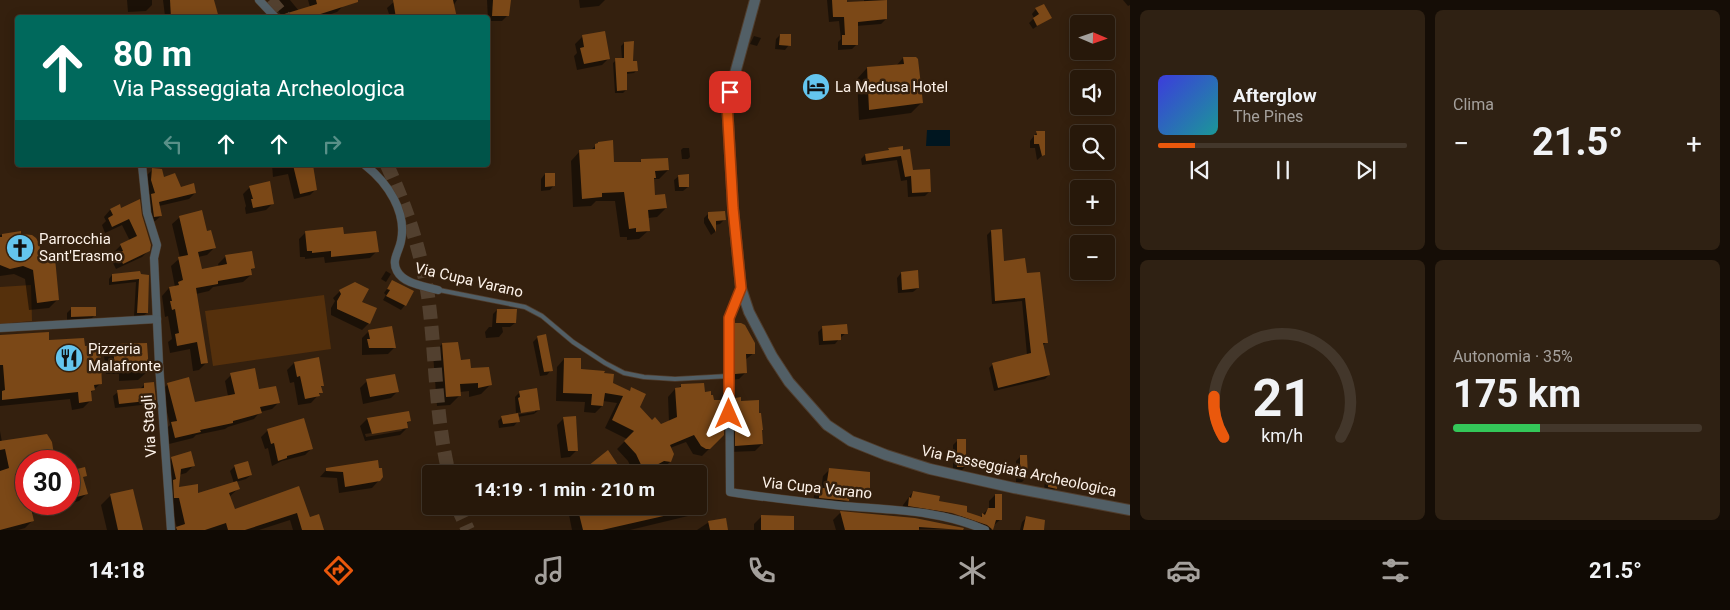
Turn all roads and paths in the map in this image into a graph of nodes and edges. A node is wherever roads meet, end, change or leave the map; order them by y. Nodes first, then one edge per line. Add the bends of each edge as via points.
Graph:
1 (259, 0) edge
2 (755, 0) edge
3 (273, 15) edge
4 (142, 167) edge
5 (368, 167) edge
6 (741, 288) junction
7 (438, 290) joint
8 (157, 319) junction
9 (0, 328) edge
10 (729, 376) junction
11 (1130, 510) edge
12 (171, 530) edge
13 (985, 530) edge

1 - 3 street
2 - 6 street, Via Passeggiata Archeologica via 727,103
4 - 8 street, Via Stagli via 147,213 157,246 154,258
5 - 7 street, Via Cupa Varano via 389,191 403,223 401,243 395,257 396,270 404,279
6 - 10 street, Via Cupa Varano via 729,318
6 - 11 street, Via Passeggiata Archeologica via 749,312 788,382 827,425 851,441 930,469
7 - 10 lane, Via Cupa Varano via 525,307 624,373 675,378
8 - 9 street
8 - 12 street, Via Stagli
10 - 13 street, Via Cupa Varano via 730,492 790,501 912,511

